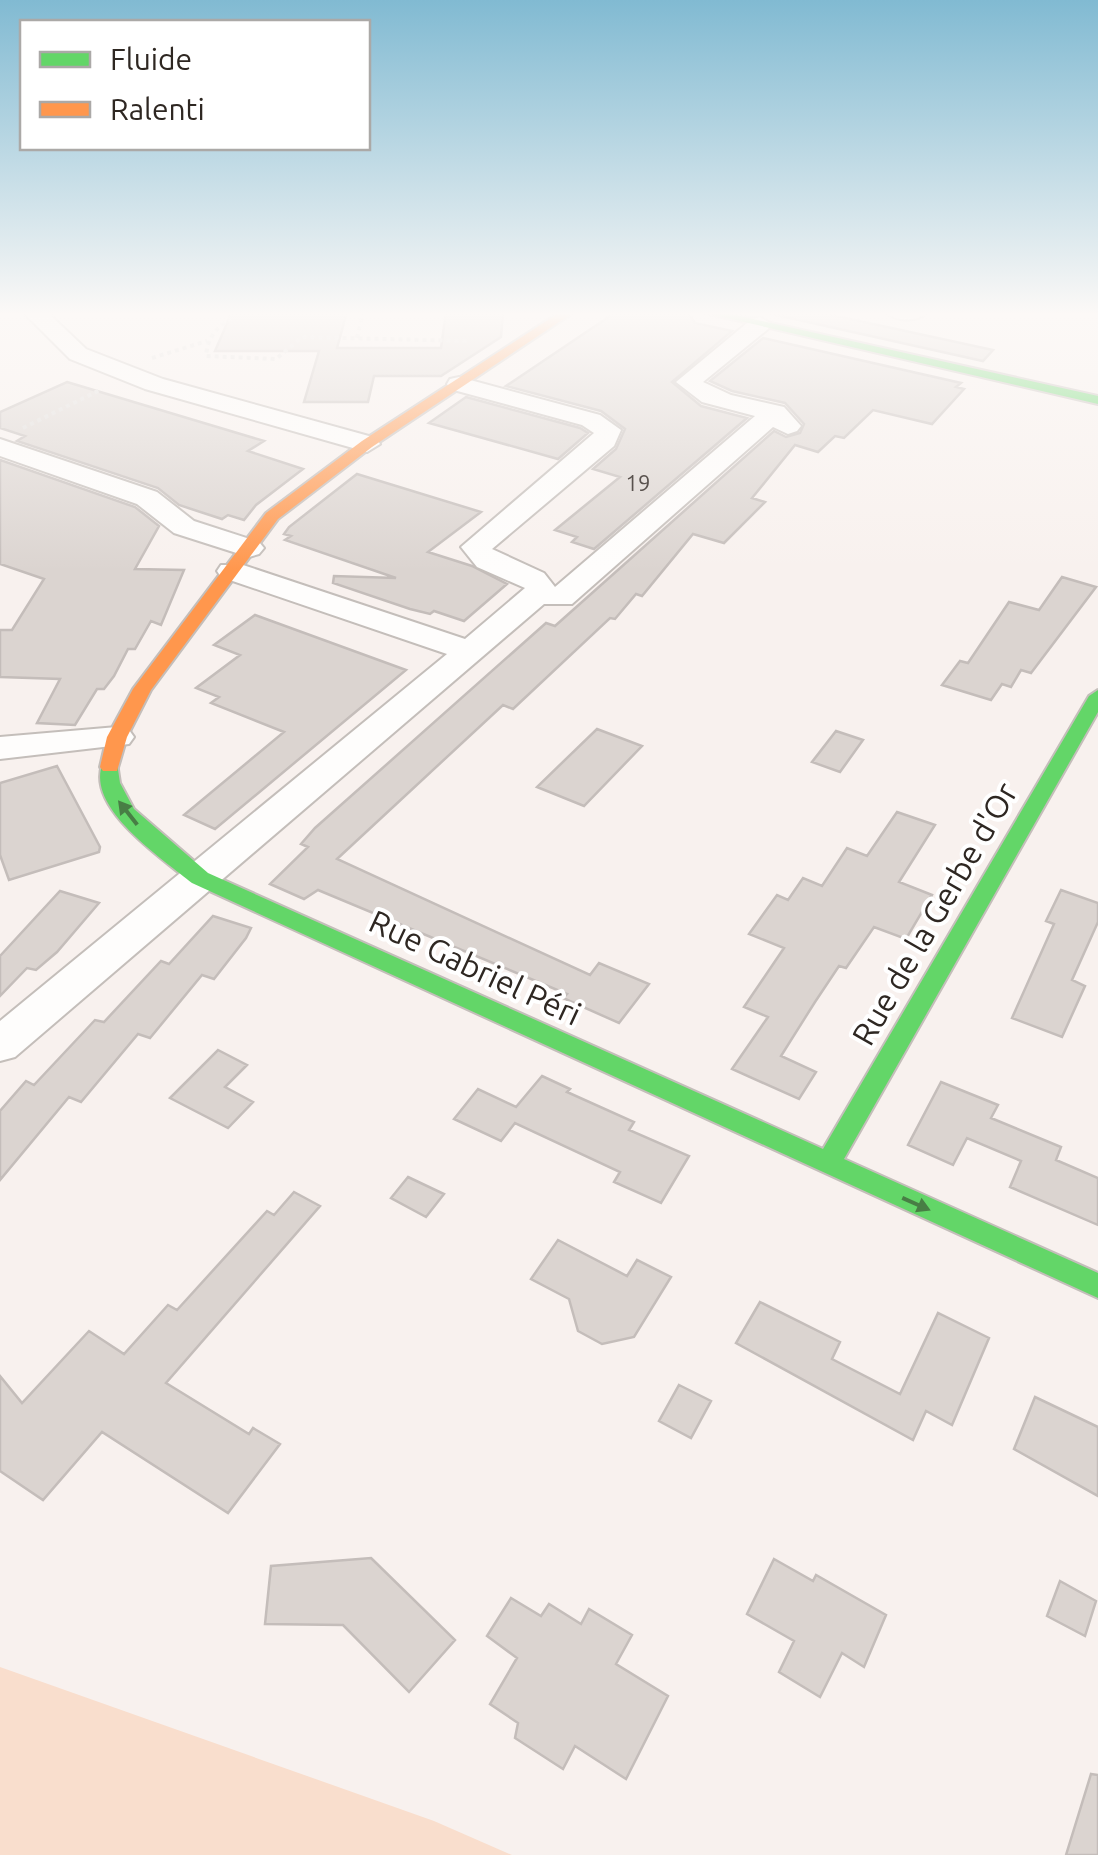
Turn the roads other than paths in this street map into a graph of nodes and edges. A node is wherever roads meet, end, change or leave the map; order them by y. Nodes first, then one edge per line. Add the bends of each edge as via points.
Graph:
1 (213, 399) edge
2 (437, 399) edge
3 (512, 399) edge
4 (723, 399) edge
5 (367, 444) junction
6 (7, 447) edge
7 (240, 560) junction
8 (538, 594) junction
9 (470, 652) junction
10 (1098, 696) edge
11 (117, 737) junction
12 (0, 748) edge
13 (200, 878) junction
14 (0, 1045) edge
15 (827, 1164) junction
16 (1098, 1286) edge

1 - 5 street
2 - 5 street, Rue Gabriel Péri
3 - 8 street via 608,430 605,440 476,547 487,561 535,579
4 - 8 street via 782,419 562,598
5 - 7 street, Rue Gabriel Péri via 284,506
6 - 7 street via 147,498
7 - 9 street
7 - 11 street, Rue Gabriel Péri via 142,688
8 - 9 street
9 - 13 street
10 - 15 street, Rue de la Gerbe d'Or
11 - 12 street
13 -> 11 street, Rue Gabriel Péri via 122,812 108,776
13 - 14 street
13 - 15 street, Rue Gabriel Péri
15 -> 16 street, Rue Gabriel Péri

